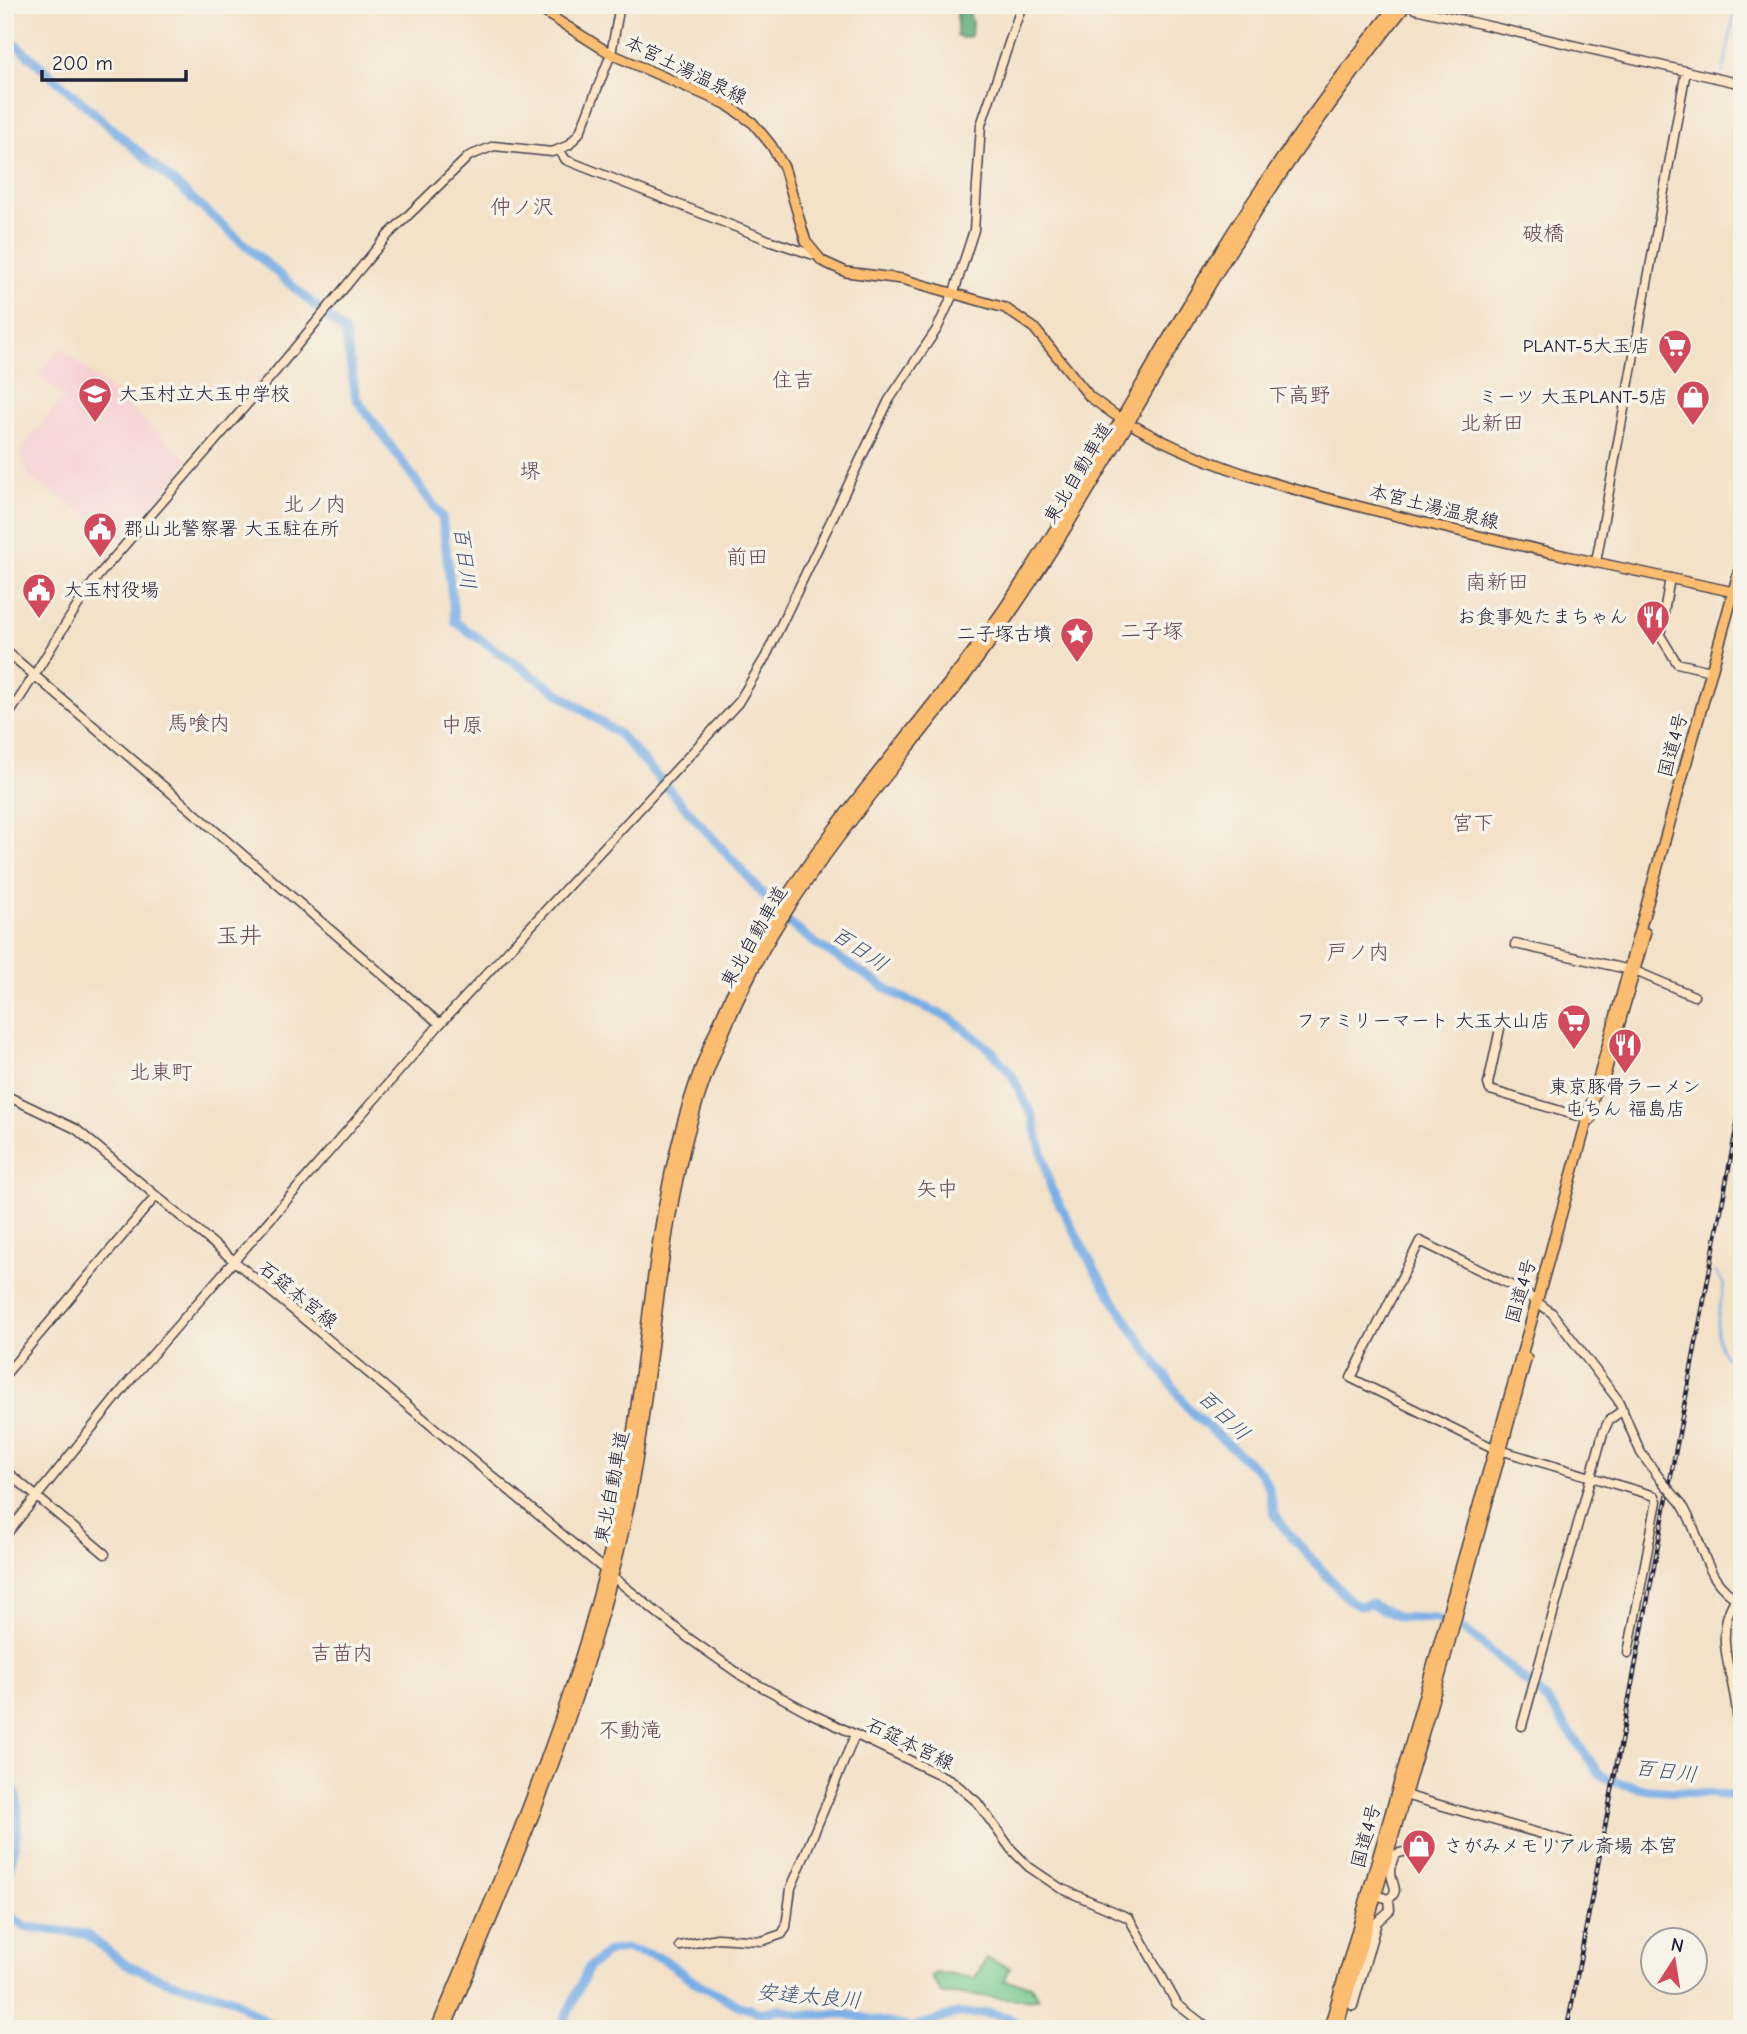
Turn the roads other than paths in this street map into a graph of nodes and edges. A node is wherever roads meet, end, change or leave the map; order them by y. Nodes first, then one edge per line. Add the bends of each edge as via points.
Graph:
1 (533, 5) edge
2 (620, 5) edge
3 (1022, 5) edge
4 (1396, 5) edge
5 (1411, 7) edge
6 (611, 54) junction
7 (1686, 71) junction
8 (1742, 84) edge
9 (559, 150) junction
10 (814, 255) junction
11 (954, 292) junction
12 (1115, 415) dead end
13 (1136, 427) dead end
14 (1742, 561) edge
15 (1596, 562) junction
16 (1670, 578) junction
17 (1739, 591) edge
18 (5, 650) edge
19 (1711, 671) junction
20 (35, 676) junction
21 (5, 720) edge
22 (788, 902) junction
23 (1515, 944) dead end
24 (1631, 970) junction
25 (1694, 996) dead end
26 (440, 1024) junction
27 (1501, 1024) dead end
28 (5, 1095) edge
29 (1589, 1119) junction
30 (156, 1196) junction
31 (233, 1262) junction
32 (1539, 1302) junction
33 (5, 1375) edge
34 (1623, 1410) junction
35 (1497, 1449) junction
36 (5, 1470) edge
37 (1591, 1477) junction
38 (38, 1498) junction
39 (5, 1536) edge
40 (105, 1554) dead end
41 (601, 1567) dead end
42 (618, 1581) dead end
43 (1739, 1601) edge
44 (1628, 1653) dead end
45 (1522, 1726) dead end
46 (855, 1735) junction
47 (1742, 1752) edge
48 (1400, 1794) junction
49 (1570, 1842) dead end
50 (1403, 1852) dead end
51 (1372, 1894) junction
52 (1389, 1899) junction
53 (680, 1946) dead end
54 (465, 1972) junction
55 (1353, 2006) dead end
56 (434, 2029) edge
57 (448, 2029) edge
58 (1209, 2029) edge
59 (1329, 2029) edge
60 (1336, 2029) edge

1 - 6 main road, 本宮土湯温泉線
2 - 6 street
3 - 11 street via 981,125 974,230
4 - 22 highway, 東北自動車道 via 1312,114 1229,238 1003,610
5 - 7 street
5 - 22 highway, 東北自動車道 via 1341,89 1259,208 1010,614
6 - 9 street via 580,132
6 - 10 main road, 本宮土湯温泉線 via 726,104 753,123 784,167
7 - 8 street
7 - 15 street
9 - 10 street via 566,160
9 - 20 street via 494,145 469,156 387,235 98,576
10 - 11 main road via 846,272
11 - 12 main road via 1005,308 1023,319 1045,339 1090,397
11 - 26 street via 937,329 890,400 738,704
13 - 15 main road, 本宮土湯温泉線 via 1195,457 1312,494
14 - 17 highway, 国道4号
15 - 16 main road, 本宮土湯温泉線
16 - 17 main road, 本宮土湯温泉線
16 - 19 street via 1660,635 1677,663
17 - 19 highway, 国道4号
17 - 24 highway, 国道4号
18 - 20 street
19 - 24 highway, 国道4号
20 - 21 street
20 - 26 street
22 - 54 highway, 東北自動車道 via 720,1019 682,1126 659,1238 624,1486 598,1599 550,1749
23 - 24 street
24 - 25 street
24 - 29 highway, 国道4号
26 - 31 street
27 - 29 street via 1490,1090
28 - 30 street, 石筵本宮線 via 76,1129
29 - 32 highway, 国道4号
30 - 31 street, 石筵本宮線
30 - 33 street
31 - 38 street via 132,1378
31 - 41 street, 石筵本宮線
32 - 34 street via 1552,1313
32 - 35 highway, 国道4号
32 - 35 street via 1420,1241 1352,1378
34 - 37 street via 1606,1426
34 - 43 street, bridge via 1640,1453 1691,1519 1712,1577
35 - 37 street
35 - 48 highway, 国道4号
36 - 38 street
37 - 44 street via 1651,1494 1657,1501
37 - 45 street
38 - 39 street
38 - 40 street
42 - 46 street, 石筵本宮線 via 743,1676
43 - 47 street via 1725,1630 1725,1657
46 - 53 street via 791,1888 782,1934 762,1941 717,1938
46 - 58 street, 石筵本宮線 via 951,1780 977,1802 1029,1867 1060,1888 1129,1918 1177,2004
48 - 49 street
48 - 51 highway, 国道4号
50 - 52 street via 1398,1851 1394,1859 1391,1874 1396,1891
51 - 52 street
51 - 59 highway, 国道4号
51 - 60 highway, 国道4号
52 - 55 street via 1390,1910 1377,1922
54 - 56 highway
54 - 57 highway

